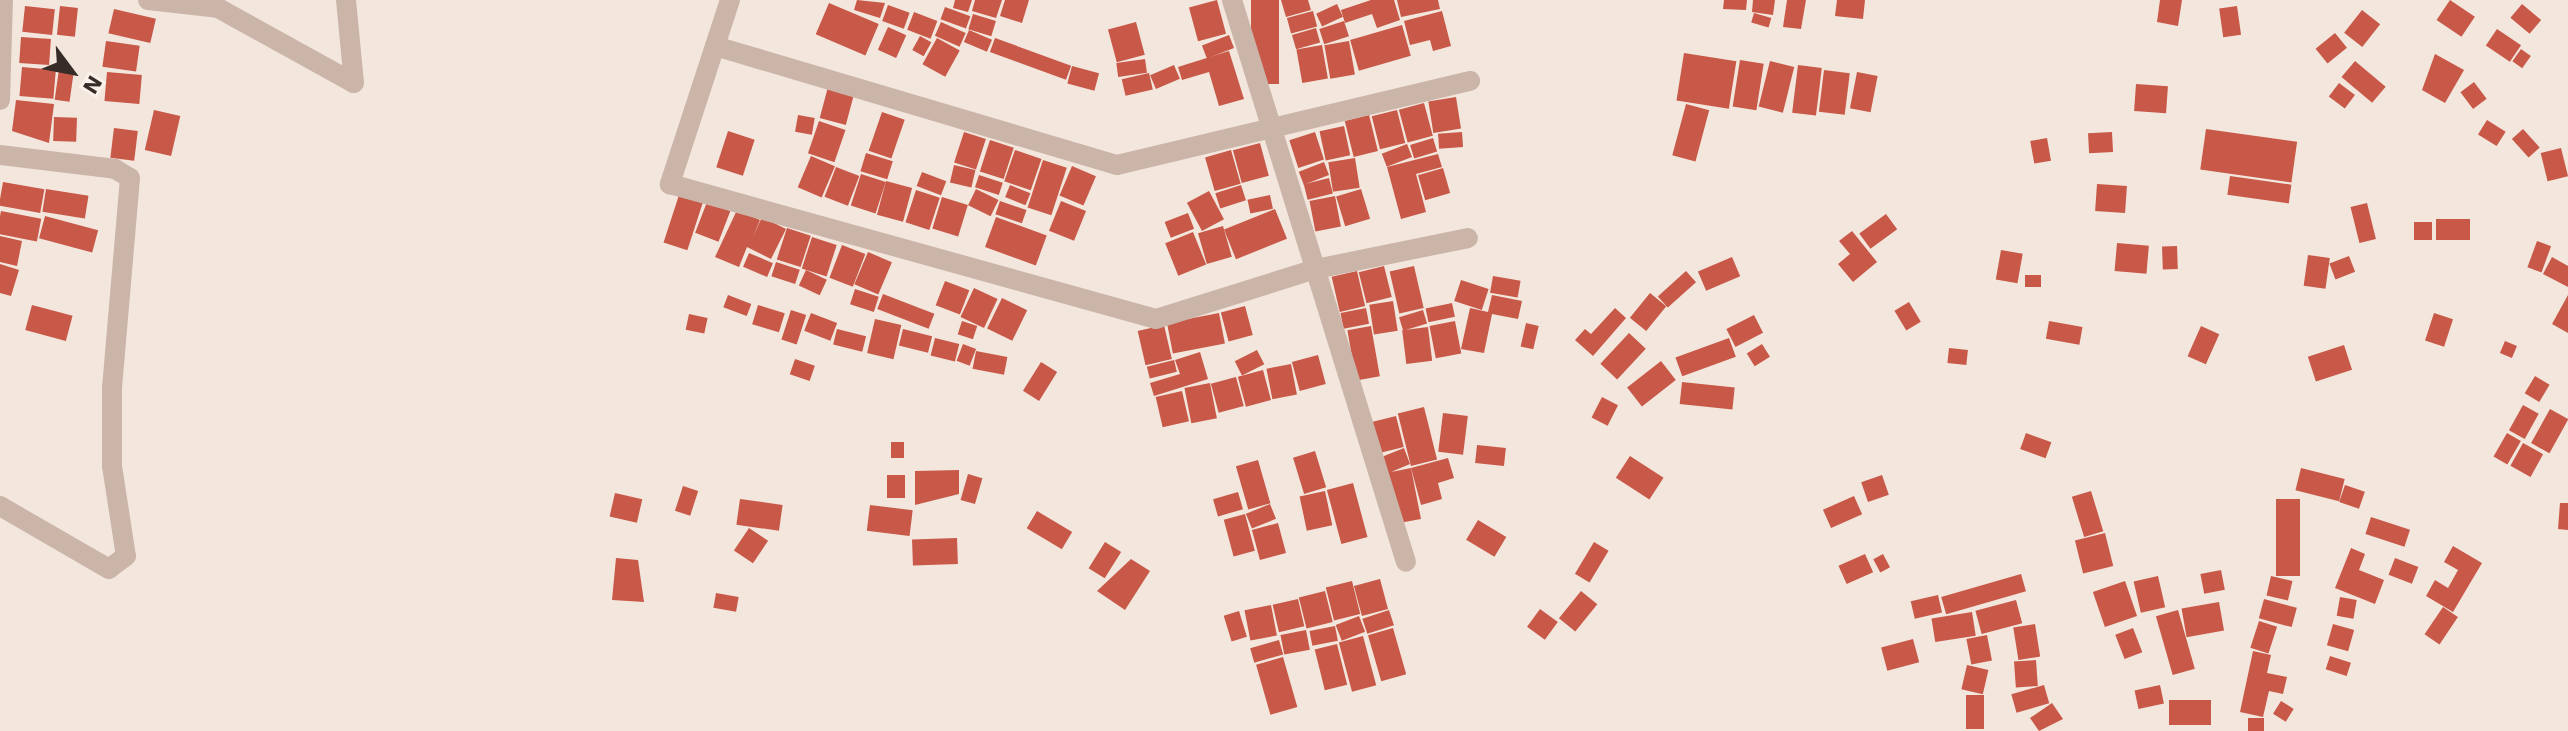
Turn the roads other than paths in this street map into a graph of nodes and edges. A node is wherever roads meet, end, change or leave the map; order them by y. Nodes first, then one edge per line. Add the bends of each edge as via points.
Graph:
1 (3, 0) edge
2 (148, 0) edge
3 (346, 0) edge
4 (730, 0) edge
5 (1232, 0) edge
6 (715, 46) junction
7 (1470, 81) dead end
8 (0, 100) edge
9 (1272, 129) junction
10 (0, 155) edge
11 (1468, 238) dead end
12 (1316, 269) junction
13 (0, 506) edge
14 (1406, 562) dead end

1 - 8 street
2 - 3 street via 218,8 354,83
4 - 6 street
5 - 9 street
6 - 9 street via 1117,165
6 - 12 street via 670,184 1156,319
7 - 9 street
9 - 12 street
10 - 13 street via 115,169 130,178 112,387 112,466 126,556 109,569
11 - 12 street
12 - 14 street

